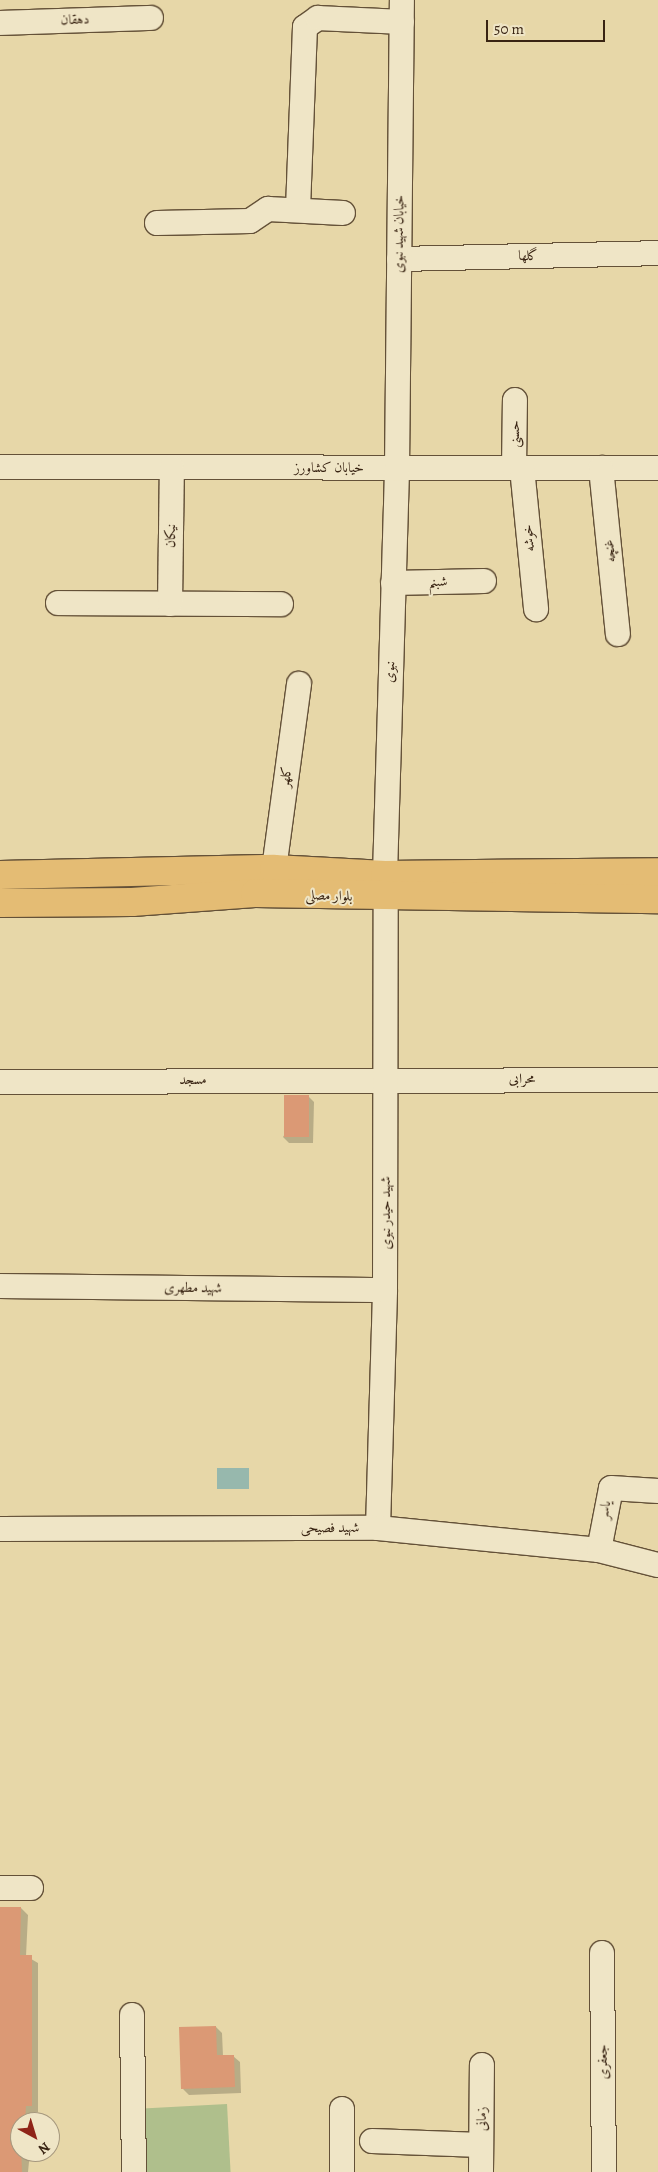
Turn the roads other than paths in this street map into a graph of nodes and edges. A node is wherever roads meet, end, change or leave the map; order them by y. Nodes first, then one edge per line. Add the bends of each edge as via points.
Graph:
1 (402, 11) edge
2 (151, 18) dead end
3 (0, 23) edge
4 (298, 209) junction
5 (343, 213) dead end
6 (157, 223) dead end
7 (658, 254) edge
8 (399, 259) junction
9 (515, 400) dead end
10 (0, 467) edge
11 (172, 468) junction
12 (518, 468) junction
13 (601, 468) junction
14 (658, 468) edge
15 (397, 469) junction
16 (484, 581) dead end
17 (393, 583) junction
18 (58, 603) dead end
19 (170, 604) junction
20 (280, 604) dead end
21 (536, 609) dead end
22 (618, 634) dead end
23 (299, 684) dead end
24 (274, 869) junction
25 (658, 872) edge
26 (0, 875) edge
27 (386, 887) junction
28 (658, 899) edge
29 (0, 902) edge
30 (387, 1078) junction
31 (658, 1080) edge
32 (0, 1082) edge
33 (0, 1286) edge
34 (386, 1290) junction
35 (656, 1484) edge
36 (378, 1528) junction
37 (0, 1529) edge
38 (599, 1550) junction
39 (658, 1565) edge
40 (0, 1888) edge
41 (31, 1888) dead end
42 (602, 1953) dead end
43 (132, 2016) dead end
44 (482, 2065) dead end
45 (342, 2109) dead end
46 (372, 2142) dead end
47 (481, 2145) junction
48 (134, 2172) edge
49 (342, 2172) edge
50 (481, 2172) edge
51 (604, 2172) edge

1 - 4 street via 318,18 305,27
1 - 8 street, خیابان شهید نبوی
2 - 3 street, دهقان
4 - 5 street
4 - 6 street via 268,209 245,221
7 - 8 street, گلها
8 - 15 street, خیابان شهید نبوی
9 - 12 street, حسنی
10 - 11 street, خیابان کشاورز
11 - 15 street, خیابان کشاورز
11 - 19 street, نیکان
12 - 13 street, خیابان کشاورز
12 - 15 street, خیابان کشاورز
12 - 21 street, خوشه
13 - 14 street, خیابان کشاورز
13 - 22 street, غنچه
15 - 17 street, نبوی
16 - 17 street, شبنم
17 - 27 street, نبوی
18 - 19 street
19 - 20 street
23 - 24 street, کلهر
24 - 26 main road, بلوار مصلی
24 - 27 main road, بلوار مصلی
25 - 27 main road, بلوار مصلی
27 - 28 main road, بلوار مصلی
27 - 29 main road, بلوار مصلی via 132,902
27 - 30 street, شهید حیدر نبوی
30 - 31 street, محرابی
30 - 32 street, مسجد
30 - 34 street, شهید حیدر نبوی
33 - 34 street, شهید مطهری
34 - 36 street, شهید حیدر نبوی
35 - 38 street, یاسر via 611,1488
36 - 37 street, شهید فصیحی
36 - 38 street, شهید فصیحی
38 - 39 street, شهید فصیحی
40 - 41 street
42 - 51 street, جعفری
43 - 48 street
44 - 47 street, زمانی
45 - 49 street
46 - 47 street
47 - 50 street, زمانی

